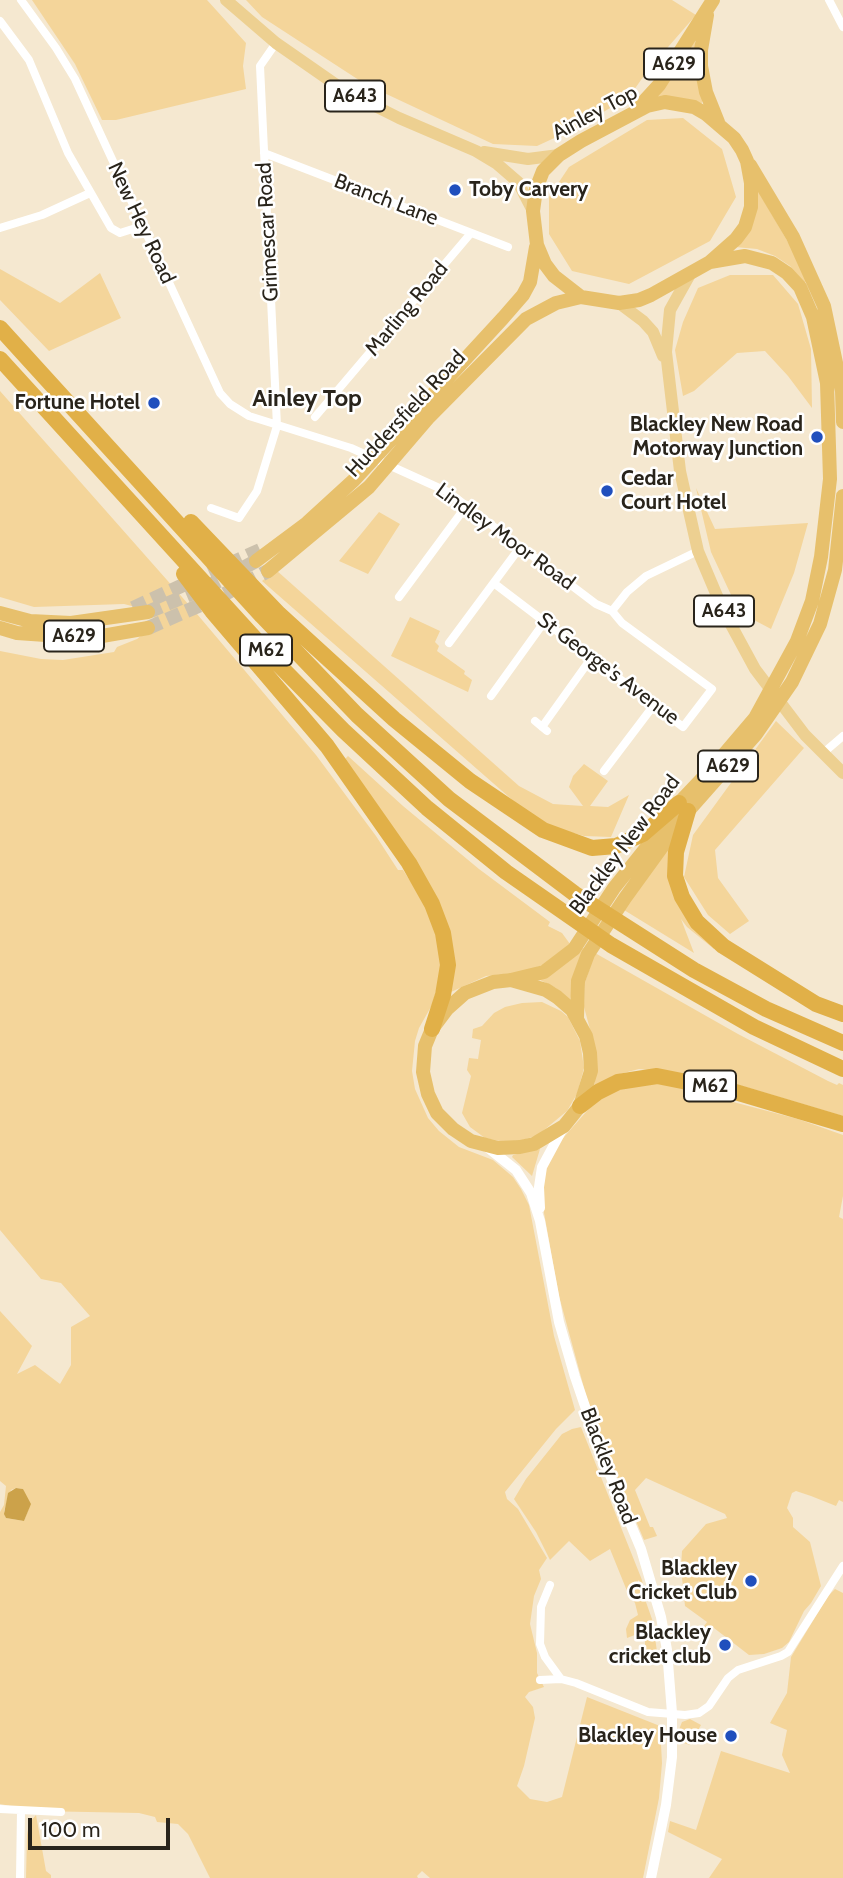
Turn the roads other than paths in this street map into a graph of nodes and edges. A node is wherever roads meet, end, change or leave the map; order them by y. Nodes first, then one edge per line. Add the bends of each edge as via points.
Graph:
1 (21, 0) edge
2 (226, 0) edge
3 (830, 0) edge
4 (711, 3) edge
5 (0, 21) edge
6 (843, 27) edge
7 (276, 43) junction
8 (631, 114) junction
9 (718, 122) junction
10 (477, 152) junction
11 (264, 153) junction
12 (559, 155) junction
13 (747, 161) junction
14 (89, 193) junction
15 (533, 211) junction
16 (142, 226) junction
17 (0, 228) edge
18 (471, 233) junction
19 (537, 245) junction
20 (508, 247) dead end
21 (710, 262) junction
22 (689, 276) junction
23 (581, 297) junction
24 (619, 303) junction
25 (0, 328) edge
26 (0, 359) edge
27 (667, 366) junction
28 (315, 417) dead end
29 (85, 422) junction
30 (843, 422) edge
31 (277, 425) junction
32 (843, 496) edge
33 (126, 498) junction
34 (467, 505) junction
35 (211, 508) dead end
36 (521, 546) junction
37 (698, 551) junction
38 (258, 555) tunnel mouth
39 (268, 571) tunnel mouth
40 (495, 584) junction
41 (399, 597) dead end
42 (0, 606) edge
43 (133, 608) tunnel mouth
44 (612, 611) junction
45 (148, 612) tunnel mouth
46 (0, 613) edge
47 (545, 621) junction
48 (0, 628) edge
49 (148, 628) tunnel mouth
50 (449, 643) dead end
51 (592, 657) junction
52 (712, 689) joint
53 (491, 696) dead end
54 (654, 705) junction
55 (542, 726) dead end
56 (843, 736) edge
57 (822, 754) junction
58 (604, 771) dead end
59 (843, 773) edge
60 (684, 807) junction
61 (511, 981) junction
62 (843, 1014) edge
63 (577, 1018) junction
64 (432, 1029) junction
65 (843, 1043) edge
66 (843, 1069) edge
67 (580, 1106) junction
68 (843, 1124) edge
69 (564, 1126) junction
70 (484, 1146) junction
71 (540, 1221) junction
72 (843, 1566) edge
73 (550, 1585) dead end
74 (561, 1679) junction
75 (540, 1680) dead end
76 (672, 1713) junction
77 (0, 1809) edge
78 (21, 1811) junction
79 (61, 1812) dead end
80 (20, 1878) edge
81 (651, 1878) edge

1 - 16 street, New Hey Road via 75,79
2 - 7 main road, A643
3 - 6 street
4 - 8 highway, A629 via 659,85
4 - 9 highway, A629 via 701,66
5 - 14 street via 29,60
7 - 10 main road, A643 via 373,106
7 - 11 street, Grimescar Road via 260,66
8 - 9 highway, Ainley Top / A629 via 665,102 694,107
8 - 12 highway, Ainley Top / A629
9 - 13 highway, Ainley Top / A629
10 - 12 main road, A643 via 528,159
10 - 15 main road, A643 via 514,176
11 - 18 street, Branch Lane
11 - 31 street, Grimescar Road
12 - 15 highway, Ainley Top / A629 via 543,171
13 - 21 highway, Ainley Top / A629 via 751,207 745,226
13 - 30 highway, A629 via 793,237 824,306 842,391
14 - 16 street via 115,232
14 - 17 street
15 - 19 highway, Ainley Top / A629
16 - 31 street, New Hey Road via 220,393 241,412
18 - 20 street, Branch Lane
18 - 28 street, Marling Road
19 - 23 highway, Ainley Top / A629 via 554,276
19 - 38 highway, Huddersfield Road / A629 via 523,295 354,480 307,523
21 - 22 highway, Ainley Top / A629
21 - 60 highway, Blackley New Road / A629 via 734,256 762,259 787,273 805,295 827,383 830,479 821,557 797,641 755,718
22 - 24 highway, Ainley Top / A629 via 639,300
22 - 27 main road, A643 via 668,318
23 - 24 highway, Ainley Top / A629
23 - 39 highway, Huddersfield Road / A629 via 545,308 514,330 369,487
24 - 27 main road, A643 via 653,332
25 - 29 highway, M62
26 - 33 highway, M62
27 - 37 main road, A643 via 680,471
29 - 60 highway, M62 via 171,502 279,614 394,719 522,817 543,830 604,848 643,834
29 - 65 highway, M62 via 357,715 449,799 575,894 694,970
31 - 34 street, Lindley Moor Road via 351,448
31 - 35 street, Grimescar Road via 257,491 239,518
32 - 60 highway, Blackley New Road / A629 via 835,570 820,624 792,682 756,734
33 - 64 highway, M62 via 212,611 327,746 409,863 432,904 447,959 446,984
33 - 66 highway, M62 via 343,730 427,808 506,872 611,945 754,1027
34 - 36 street, Lindley Moor Road
34 - 41 street
36 - 40 street
36 - 44 street, Lindley Moor Road via 596,604
37 - 44 street via 646,576
37 - 57 main road, A643 via 755,669
40 - 47 street, St George's Avenue
40 - 50 street
42 - 43 highway, A629 via 68,614
44 - 52 street, Lindley Moor Road
45 - 46 highway, A629 via 71,623 30,621
47 - 51 street, St George's Avenue
47 - 53 street
48 - 49 highway, A629 via 17,633 102,636
51 - 54 street, St George's Avenue
51 - 55 street
52 - 54 street, St George's Avenue via 682,727
54 - 58 street
56 - 57 street
57 - 59 main road, A643
60 - 61 highway, Blackley New Road / A629 via 614,888 573,949 544,972
60 - 62 highway via 675,876 697,922 723,946 816,1004
60 - 63 highway, Blackley New Road / A629 via 587,954 578,981
61 - 63 highway, Blackley New Road / A629 via 552,993
61 - 64 highway, Blackley New Road / A629 via 464,993
63 - 67 highway, Blackley New Road / A629 via 591,1065
64 - 70 highway, Blackley New Road / A629 via 423,1058 431,1100 453,1129
67 - 68 highway, M62 via 618,1082 657,1076 732,1091
67 - 69 highway, Blackley New Road / A629
69 - 70 highway, Blackley New Road / A629 via 527,1146
69 - 71 street, Blackley Road via 542,1167
70 - 71 street, Blackley Road via 522,1177
71 - 76 street, Blackley Road via 559,1322 578,1387 656,1595 667,1650
72 - 76 street via 788,1652 738,1670 703,1712
73 - 74 street via 541,1607 540,1644
74 - 75 street
74 - 76 street via 653,1713
76 - 81 street, Blackley Road via 670,1782
77 - 78 street
78 - 79 street
78 - 80 street

